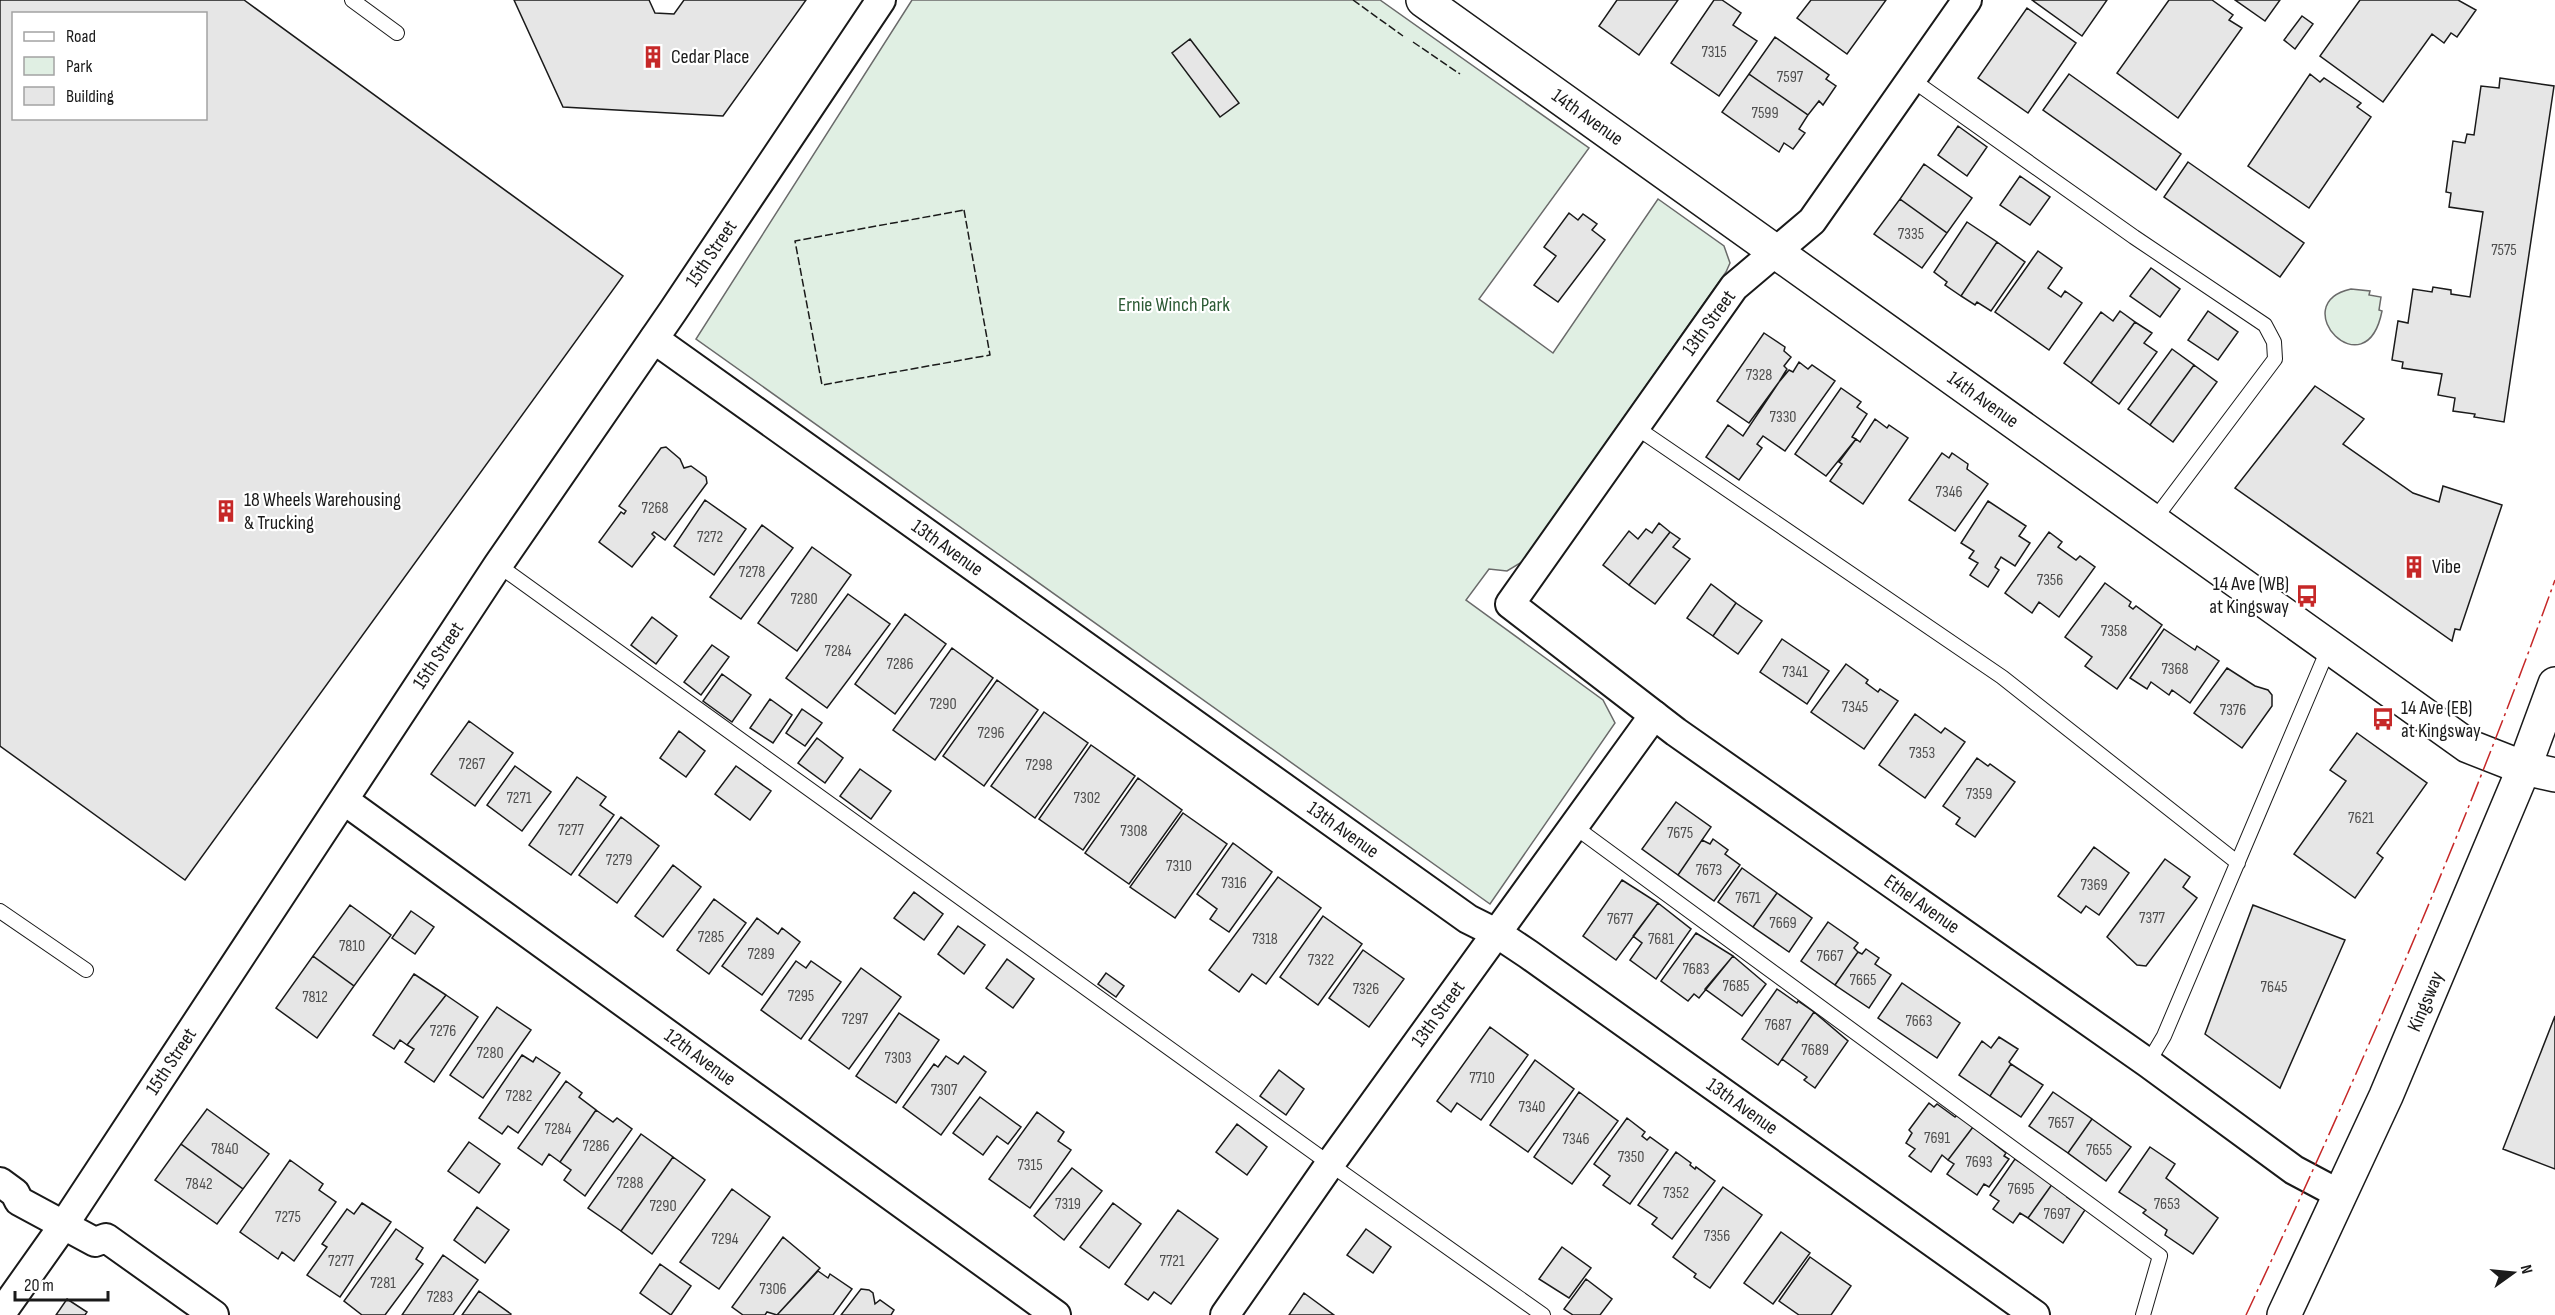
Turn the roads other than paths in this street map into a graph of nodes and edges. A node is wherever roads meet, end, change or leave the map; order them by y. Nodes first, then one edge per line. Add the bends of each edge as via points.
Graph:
1 (352, 0) edge
2 (881, 0) edge
3 (1423, 0) edge
4 (1967, 0) edge
5 (397, 33) dead end
6 (1911, 79) junction
7 (1777, 253) junction
8 (654, 339) junction
9 (1634, 426) junction
10 (2154, 520) junction
11 (498, 565) junction
12 (1510, 604) joint
13 (2330, 646) junction
14 (2555, 684) edge
15 (1654, 715) junction
16 (2540, 771) edge
17 (345, 801) junction
18 (1575, 827) junction
19 (2238, 863) junction
20 (0, 911) edge
21 (1498, 934) junction
22 (86, 970) dead end
23 (2148, 1063) junction
24 (1329, 1164) junction
25 (0, 1182) edge
26 (2341, 1195) junction
27 (63, 1226) junction
28 (2032, 1314) edge
29 (0, 1315) edge
30 (214, 1315) edge
31 (1056, 1315) edge
32 (1225, 1315) edge
33 (1543, 1315) edge
34 (2143, 1315) edge
35 (2284, 1315) edge

1 - 5 lane
2 - 8 street, 15th Street
3 - 7 street, 14th Avenue
4 - 6 street, 13th Street
6 - 7 street, 13th Street via 1812,221
6 - 10 lane via 2265,325 2274,342 2276,359
7 - 9 street, 13th Street via 1734,287
7 - 10 street, 14th Avenue
8 - 11 street, 15th Street
8 - 21 street, 13th Avenue via 1283,789 1468,919
9 - 12 street, 13th Street
9 - 19 lane via 2002,677
10 - 13 street, 14th Avenue
11 - 17 street, 15th Street
11 - 24 lane
12 - 15 street, Ethel Avenue
13 - 16 street, 14th Avenue via 2468,746
13 - 19 lane
14 - 16 street, Kingsway
15 - 18 street, 13th Street
15 - 23 street, Ethel Avenue
16 - 26 street, Kingsway
17 - 27 street, 15th Street
17 - 31 street, 12th Avenue
18 - 21 street, 13th Street
18 - 34 lane via 2160,1256
19 - 23 lane via 2164,1036
20 - 22 lane
21 - 24 street, 13th Street
21 - 28 street, 13th Avenue
23 - 26 street, Ethel Avenue via 2294,1170
24 - 32 street, 13th Street
24 - 33 lane
25 - 27 street via 19,1201
26 - 35 street, Kingsway
27 - 29 street, 15th Street
27 - 30 street via 95,1242 106,1238

